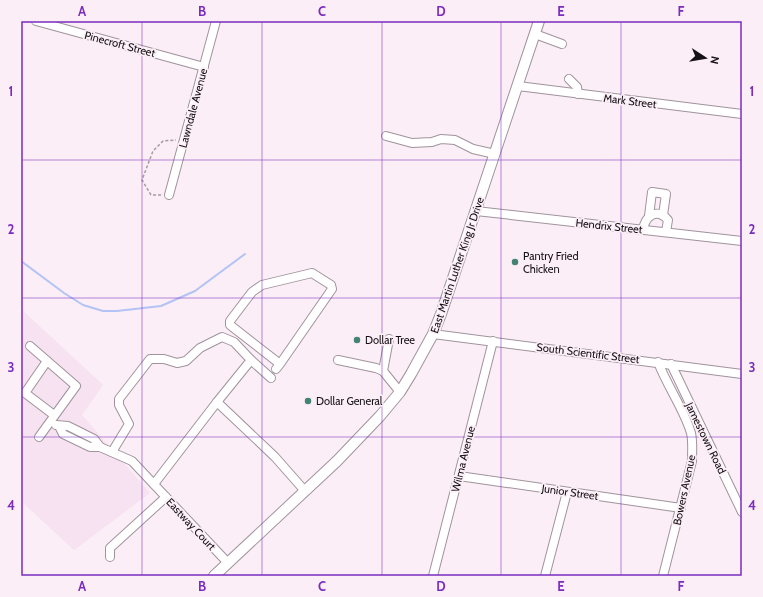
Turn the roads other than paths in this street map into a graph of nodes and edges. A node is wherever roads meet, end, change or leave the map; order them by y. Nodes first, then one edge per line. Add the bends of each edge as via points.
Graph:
1 (36, 21) edge
2 (216, 21) edge
3 (539, 21) edge
4 (535, 34) junction
5 (562, 44) dead end
6 (204, 67) junction
7 (568, 79) dead end
8 (518, 86) junction
9 (578, 94) junction
10 (742, 114) edge
11 (386, 136) dead end
12 (495, 154) junction
13 (169, 195) road end
14 (476, 211) junction
15 (663, 215) junction
16 (649, 216) junction
17 (643, 230) junction
18 (666, 232) junction
19 (742, 241) edge
20 (433, 334) junction
21 (389, 339) dead end
22 (493, 341) junction
23 (30, 346) dead end
24 (251, 360) junction
25 (338, 360) dead end
26 (47, 361) junction
27 (658, 362) junction
28 (671, 364) junction
29 (278, 366) joint
30 (383, 371) junction
31 (742, 374) edge
32 (271, 378) dead end
33 (400, 392) junction
34 (217, 402) junction
35 (52, 418) junction
36 (59, 426) junction
37 (77, 430) junction
38 (39, 437) dead end
39 (73, 438) junction
40 (100, 447) junction
41 (112, 452) junction
42 (459, 476) junction
43 (154, 484) junction
44 (305, 491) junction
45 (567, 492) junction
46 (166, 497) junction
47 (681, 508) junction
48 (742, 512) edge
49 (110, 556) dead end
50 (228, 563) junction
51 (214, 576) edge
52 (433, 576) edge
53 (545, 576) edge
54 (663, 576) edge

1 - 6 street, Pinecroft Street
2 - 6 street, Lawndale Avenue
3 - 4 main road, East Martin Luther King Jr Drive
4 - 5 street
4 - 8 main road, East Martin Luther King Jr Drive
6 - 13 street, Lawndale Avenue
7 - 9 street via 577,87
8 - 9 street, Mark Street
8 - 12 main road, East Martin Luther King Jr Drive
9 - 10 street, Mark Street
11 - 12 street via 412,143 455,140 473,149
12 - 14 main road, East Martin Luther King Jr Drive
14 - 17 street, Hendrix Street
14 - 20 main road, East Martin Luther King Jr Drive
15 - 16 street
15 - 16 street via 666,194 652,192
15 - 18 street via 668,220
16 - 17 street via 644,222
17 - 18 street, Hendrix Street
18 - 19 street, Hendrix Street
20 - 22 street, South Scientific Street
20 - 33 main road, East Martin Luther King Jr Drive
21 - 30 street
22 - 27 street, South Scientific Street
22 - 42 street, Wilma Avenue
23 - 26 street
24 - 32 street
24 - 34 street
24 - 41 street via 234,342 222,338 200,348 186,361 177,363 164,359 150,360 120,399 119,405 129,424
25 - 30 street
26 - 35 street via 26,393
26 - 35 street via 76,386
27 - 28 street, South Scientific Street
27 - 47 street, Bowers Avenue via 692,440 692,461
28 - 31 street, South Scientific Street
28 - 48 street, Jamestown Road
29 - 29 street via 332,289 331,285 312,273 262,285 252,292 230,322 230,325
30 - 33 street
33 - 44 main road, East Martin Luther King Jr Drive via 366,432
34 - 43 street
34 - 44 street via 275,457
35 - 36 street
35 - 38 street
36 - 37 street
36 - 39 street via 63,434
37 - 39 street
37 - 40 street via 94,439
39 - 40 street via 90,447
40 - 41 street, Eastway Court
41 - 43 street, Eastway Court via 132,461
42 - 45 street, Junior Street
42 - 52 street, Wilma Avenue
43 - 46 street, Eastway Court
44 - 50 main road, East Martin Luther King Jr Drive
45 - 47 street, Junior Street
45 - 53 street
46 - 49 street via 110,548
46 - 50 street, Eastway Court
47 - 54 street, Bowers Avenue
50 - 51 main road, East Martin Luther King Jr Drive

